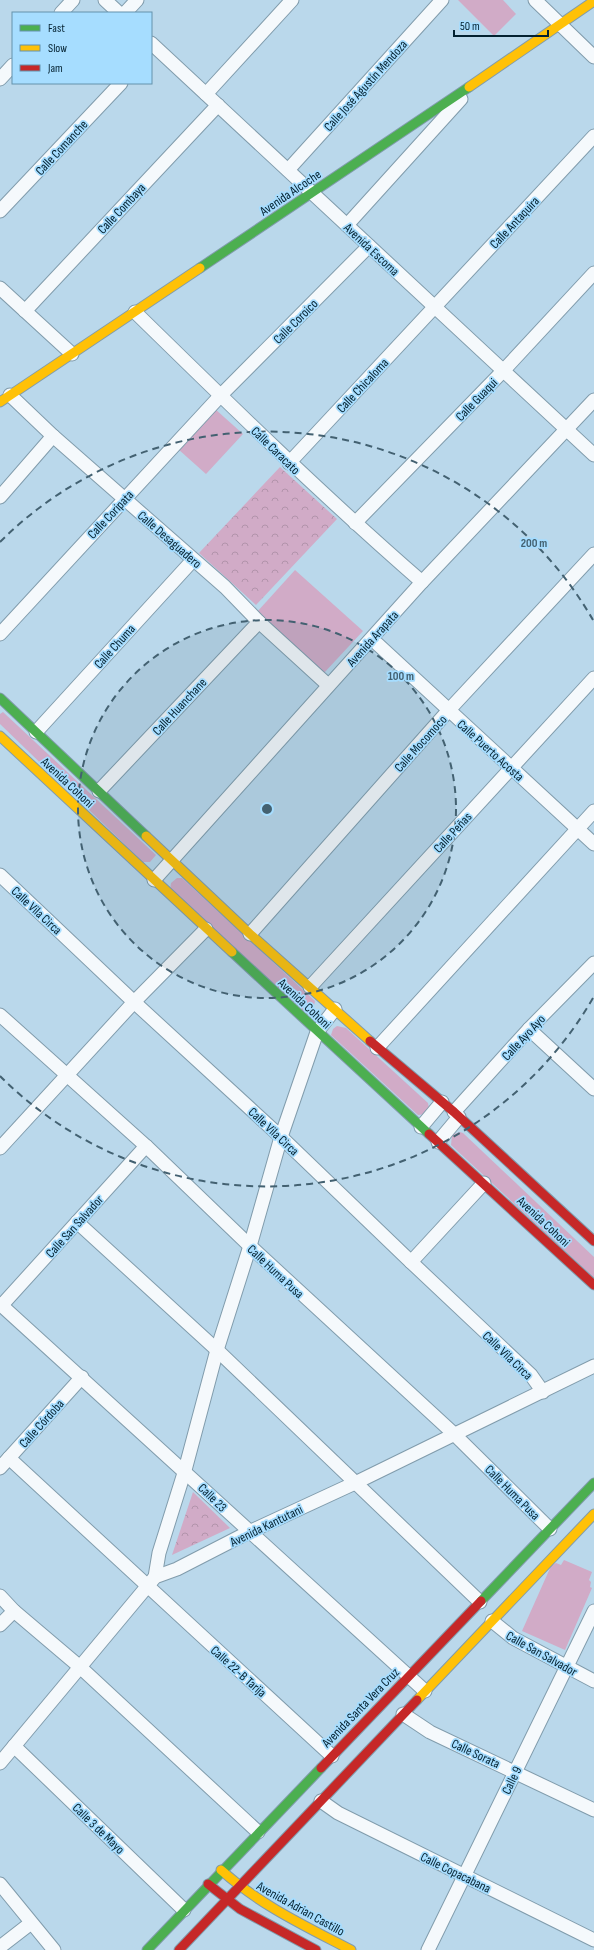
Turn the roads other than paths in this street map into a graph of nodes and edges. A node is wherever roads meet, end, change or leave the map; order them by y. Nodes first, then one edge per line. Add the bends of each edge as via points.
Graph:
1 (73, 0) edge
2 (105, 0) edge
3 (137, 0) edge
4 (292, 0) edge
5 (442, 0) edge
6 (535, 0) edge
7 (594, 2) edge
8 (62, 12) edge
9 (118, 12) edge
10 (126, 12) edge
11 (559, 25) junction
12 (152, 47) edge
13 (594, 57) edge
14 (12, 66) edge
15 (0, 79) edge
16 (120, 84) edge
17 (474, 84) junction
18 (206, 94) junction
19 (218, 105) junction
20 (594, 136) edge
21 (288, 170) junction
22 (312, 193) junction
23 (0, 211) edge
24 (347, 225) junction
25 (369, 246) junction
26 (594, 273) edge
27 (0, 288) edge
28 (435, 307) junction
29 (25, 311) junction
30 (135, 312) junction
31 (72, 354) junction
32 (503, 371) junction
33 (220, 395) junction
34 (5, 398) edge
35 (594, 400) edge
36 (566, 430) junction
37 (53, 436) junction
38 (594, 455) edge
39 (289, 463) junction
40 (0, 497) edge
41 (124, 499) junction
42 (355, 523) junction
43 (594, 554) edge
44 (192, 560) junction
45 (422, 582) junction
46 (259, 622) junction
47 (0, 634) edge
48 (372, 639) junction
49 (594, 678) edge
50 (328, 685) junction
51 (2, 703) edge
52 (448, 711) junction
53 (36, 732) junction
54 (0, 736) edge
55 (511, 768) junction
56 (99, 791) junction
57 (594, 811) edge
58 (577, 829) junction
59 (594, 844) edge
60 (173, 861) junction
61 (0, 875) edge
62 (154, 880) junction
63 (206, 929) junction
64 (250, 934) junction
65 (594, 963) edge
66 (310, 986) junction
67 (134, 1002) junction
68 (335, 1009) junction
69 (0, 1016) edge
70 (529, 1029) junction
71 (317, 1032) junction
72 (378, 1048) junction
73 (66, 1076) junction
74 (594, 1089) edge
75 (442, 1102) junction
76 (457, 1115) junction
77 (421, 1127) junction
78 (281, 1137) junction
79 (438, 1142) junction
80 (146, 1146) junction
81 (0, 1148) edge
82 (484, 1183) junction
83 (77, 1222) junction
84 (594, 1241) edge
85 (250, 1246) junction
86 (410, 1262) junction
87 (594, 1286) edge
88 (1, 1304) edge
89 (216, 1350) junction
90 (594, 1366) edge
91 (82, 1377) junction
92 (543, 1392) junction
93 (453, 1433) junction
94 (9, 1458) junction
95 (0, 1468) edge
96 (185, 1470) junction
97 (355, 1483) junction
98 (594, 1483) edge
99 (594, 1514) edge
100 (550, 1529) junction
101 (249, 1532) junction
102 (151, 1582) junction
103 (0, 1596) edge
104 (480, 1602) junction
105 (14, 1611) junction
106 (594, 1611) edge
107 (492, 1621) junction
108 (0, 1625) edge
109 (80, 1667) junction
110 (567, 1667) junction
111 (408, 1676) junction
112 (594, 1681) edge
113 (425, 1691) junction
114 (403, 1714) junction
115 (14, 1746) junction
116 (332, 1756) junction
117 (0, 1763) edge
118 (515, 1772) junction
119 (321, 1801) junction
120 (594, 1810) edge
121 (258, 1832) junction
122 (221, 1870) junction
123 (464, 1876) junction
124 (0, 1884) edge
125 (208, 1884) junction
126 (238, 1887) junction
127 (227, 1899) junction
128 (184, 1910) junction
129 (31, 1924) junction
130 (594, 1940) edge
131 (0, 1947) edge
132 (54, 1950) edge
133 (146, 1950) edge
134 (179, 1950) edge
135 (316, 1950) edge
136 (351, 1950) edge
137 (428, 1950) edge

1 - 8 street
2 - 9 street
3 - 10 street
4 - 18 street
5 - 21 street, Calle José Agustín Mendoza
6 - 11 street
7 - 11 street, Avenida Alcoche
11 - 13 street
11 - 17 street, Avenida Alcoche
12 - 18 street, Avenida Escoma
14 - 15 street
16 - 23 street, Calle Comanche
17 - 22 street, Avenida Alcoche
17 - 24 street
18 - 19 street, Avenida Escoma
19 - 21 street, Avenida Escoma
19 - 29 street, Calle Combaya
20 - 28 street, Calle Antaquira
21 - 22 street, Avenida Escoma
22 - 24 street, Avenida Escoma
22 - 30 street, Avenida Alcoche
24 - 25 street, Avenida Escoma
25 - 28 street, Avenida Escoma
25 - 33 street, Calle Coroico
26 - 32 street, Calle Guaqui
27 - 29 street
28 - 32 street, Avenida Escoma
28 - 39 street, Calle Chicaloma
29 - 31 street
30 - 31 street, Avenida Alcoche
30 - 33 street, Calle Caracato
31 - 34 street, Avenida Alcoche
32 - 36 street, Avenida Escoma
32 - 42 street, Calle Guaqui
33 - 39 street, Calle Caracato
33 - 41 street, Calle Coripata
34 - 37 street, Calle Desaguadero
35 - 36 street, Avenida Arapata
36 - 38 street, Avenida Escoma
36 - 45 street, Avenida Arapata
37 - 40 street
37 - 41 street, Calle Desaguadero
39 - 42 street, Calle Caracato
41 - 44 street, Calle Desaguadero
41 - 47 street, Calle Coripata
42 - 45 street, Calle Caracato
43 - 52 street, Calle Mocomoco
44 - 46 street, Calle Desaguadero via 225,587
44 - 53 street, Calle Chuma
45 - 48 street, Avenida Arapata
46 - 50 street, Calle Desaguadero
46 - 56 street, Calle Huanchane
48 - 50 street, Avenida Arapata
48 - 52 street, Calle Puerto Acosta
49 - 55 street, Calle Peñas
50 - 60 street, Avenida Arapata
51 - 53 street, Avenida Cohoni
52 - 55 street, Calle Puerto Acosta
52 - 64 street, Calle Mocomoco
53 - 56 street, Avenida Cohoni
54 - 62 street, Avenida Cohoni
55 - 58 street, Calle Puerto Acosta
55 - 66 street, Calle Peñas
56 - 60 street, Avenida Cohoni
57 - 58 street
58 - 59 street, Calle Puerto Acosta
58 - 72 street
60 - 62 street, Avenida Arapata
60 - 64 street, Avenida Cohoni
61 - 67 street, Calle Vila Circa
62 - 63 street, Avenida Cohoni
63 - 67 street
63 - 71 street, Avenida Cohoni
64 - 66 street, Avenida Cohoni
65 - 70 street, Calle Ayo Ayo
66 - 68 street, Avenida Cohoni
67 - 73 street
67 - 78 street, Calle Vila Circa
68 - 71 street
68 - 72 street, Avenida Cohoni
69 - 73 street, Calle Huma Pusa
70 - 74 street
70 - 76 street, Calle Ayo Ayo
71 - 77 street, Avenida Cohoni
71 - 78 street
72 - 75 street, Avenida Cohoni
73 - 80 street, Calle Huma Pusa
73 - 81 street
75 - 76 street, Avenida Cohoni
75 - 77 street
76 - 79 street, Calle Ayo Ayo
76 - 84 street, Avenida Cohoni
77 - 79 street, Avenida Cohoni
78 - 85 street
78 - 86 street, Calle Vila Circa
79 - 82 street, Avenida Cohoni
80 - 83 street, Calle San Salvador
80 - 85 street, Calle Huma Pusa
82 - 86 street
82 - 87 street, Avenida Cohoni
83 - 88 street, Calle San Salvador
83 - 89 street
85 - 89 street
85 - 93 street, Calle Huma Pusa
86 - 92 street, Calle Vila Circa via 531,1375
88 - 91 street, Calle 23
89 - 96 street
89 - 97 street
90 - 92 street, Avenida Kantutani
91 - 94 street, Calle Córdoba
91 - 96 street, Calle 23
92 - 93 street, Avenida Kantutani
93 - 97 street, Avenida Kantutani
93 - 100 street, Calle Huma Pusa
94 - 95 street, Calle Córdoba
94 - 102 street, Calle 22-B Tarija
96 - 101 street, Calle 23
96 - 102 street
97 - 101 street, Avenida Kantutani
97 - 104 street
98 - 100 street, Avenida Santa Vera Cruz
99 - 107 street
100 - 104 street, Avenida Santa Vera Cruz
101 - 102 street, Avenida Kantutani
101 - 111 street, Calle 23
102 - 109 street, Avenida Kantutani
102 - 116 street, Calle 22-B Tarija
103 - 105 street
104 - 111 street, Avenida Santa Vera Cruz
105 - 108 street
105 - 109 street
106 - 110 street, Calle 9
107 - 110 street, Calle San Salvador via 513,1638
107 - 113 street
109 - 115 street, Avenida Kantutani
109 - 121 street
110 - 112 street, Calle San Salvador
110 - 118 street, Calle 9
111 - 113 street, Calle 23
111 - 116 street, Avenida Santa Vera Cruz
113 - 114 street
114 - 118 street, Calle Sorata via 430,1732
114 - 119 street
115 - 117 street, Avenida Kantutani
115 - 128 street, Calle 3 de Mayo
116 - 121 street, Avenida Santa Vera Cruz
118 - 120 street, Calle Sorata
118 - 123 street, Calle 9
119 - 123 street, Calle Copacabana via 338,1813
119 - 126 street
121 - 122 street, Avenida Santa Vera Cruz
122 - 125 street, Avenida Santa Vera Cruz
122 - 126 street, Avenida Adrian Castillo
123 - 130 street, Calle Copacabana
123 - 137 street, Calle 9
124 - 129 street
125 - 127 street
125 - 128 street, Avenida Santa Vera Cruz
126 - 127 street
126 - 136 street, Avenida Adrian Castillo via 266,1905
127 - 134 street
127 - 135 street via 254,1917
128 - 133 street, Avenida Santa Vera Cruz
129 - 131 street
129 - 132 street

